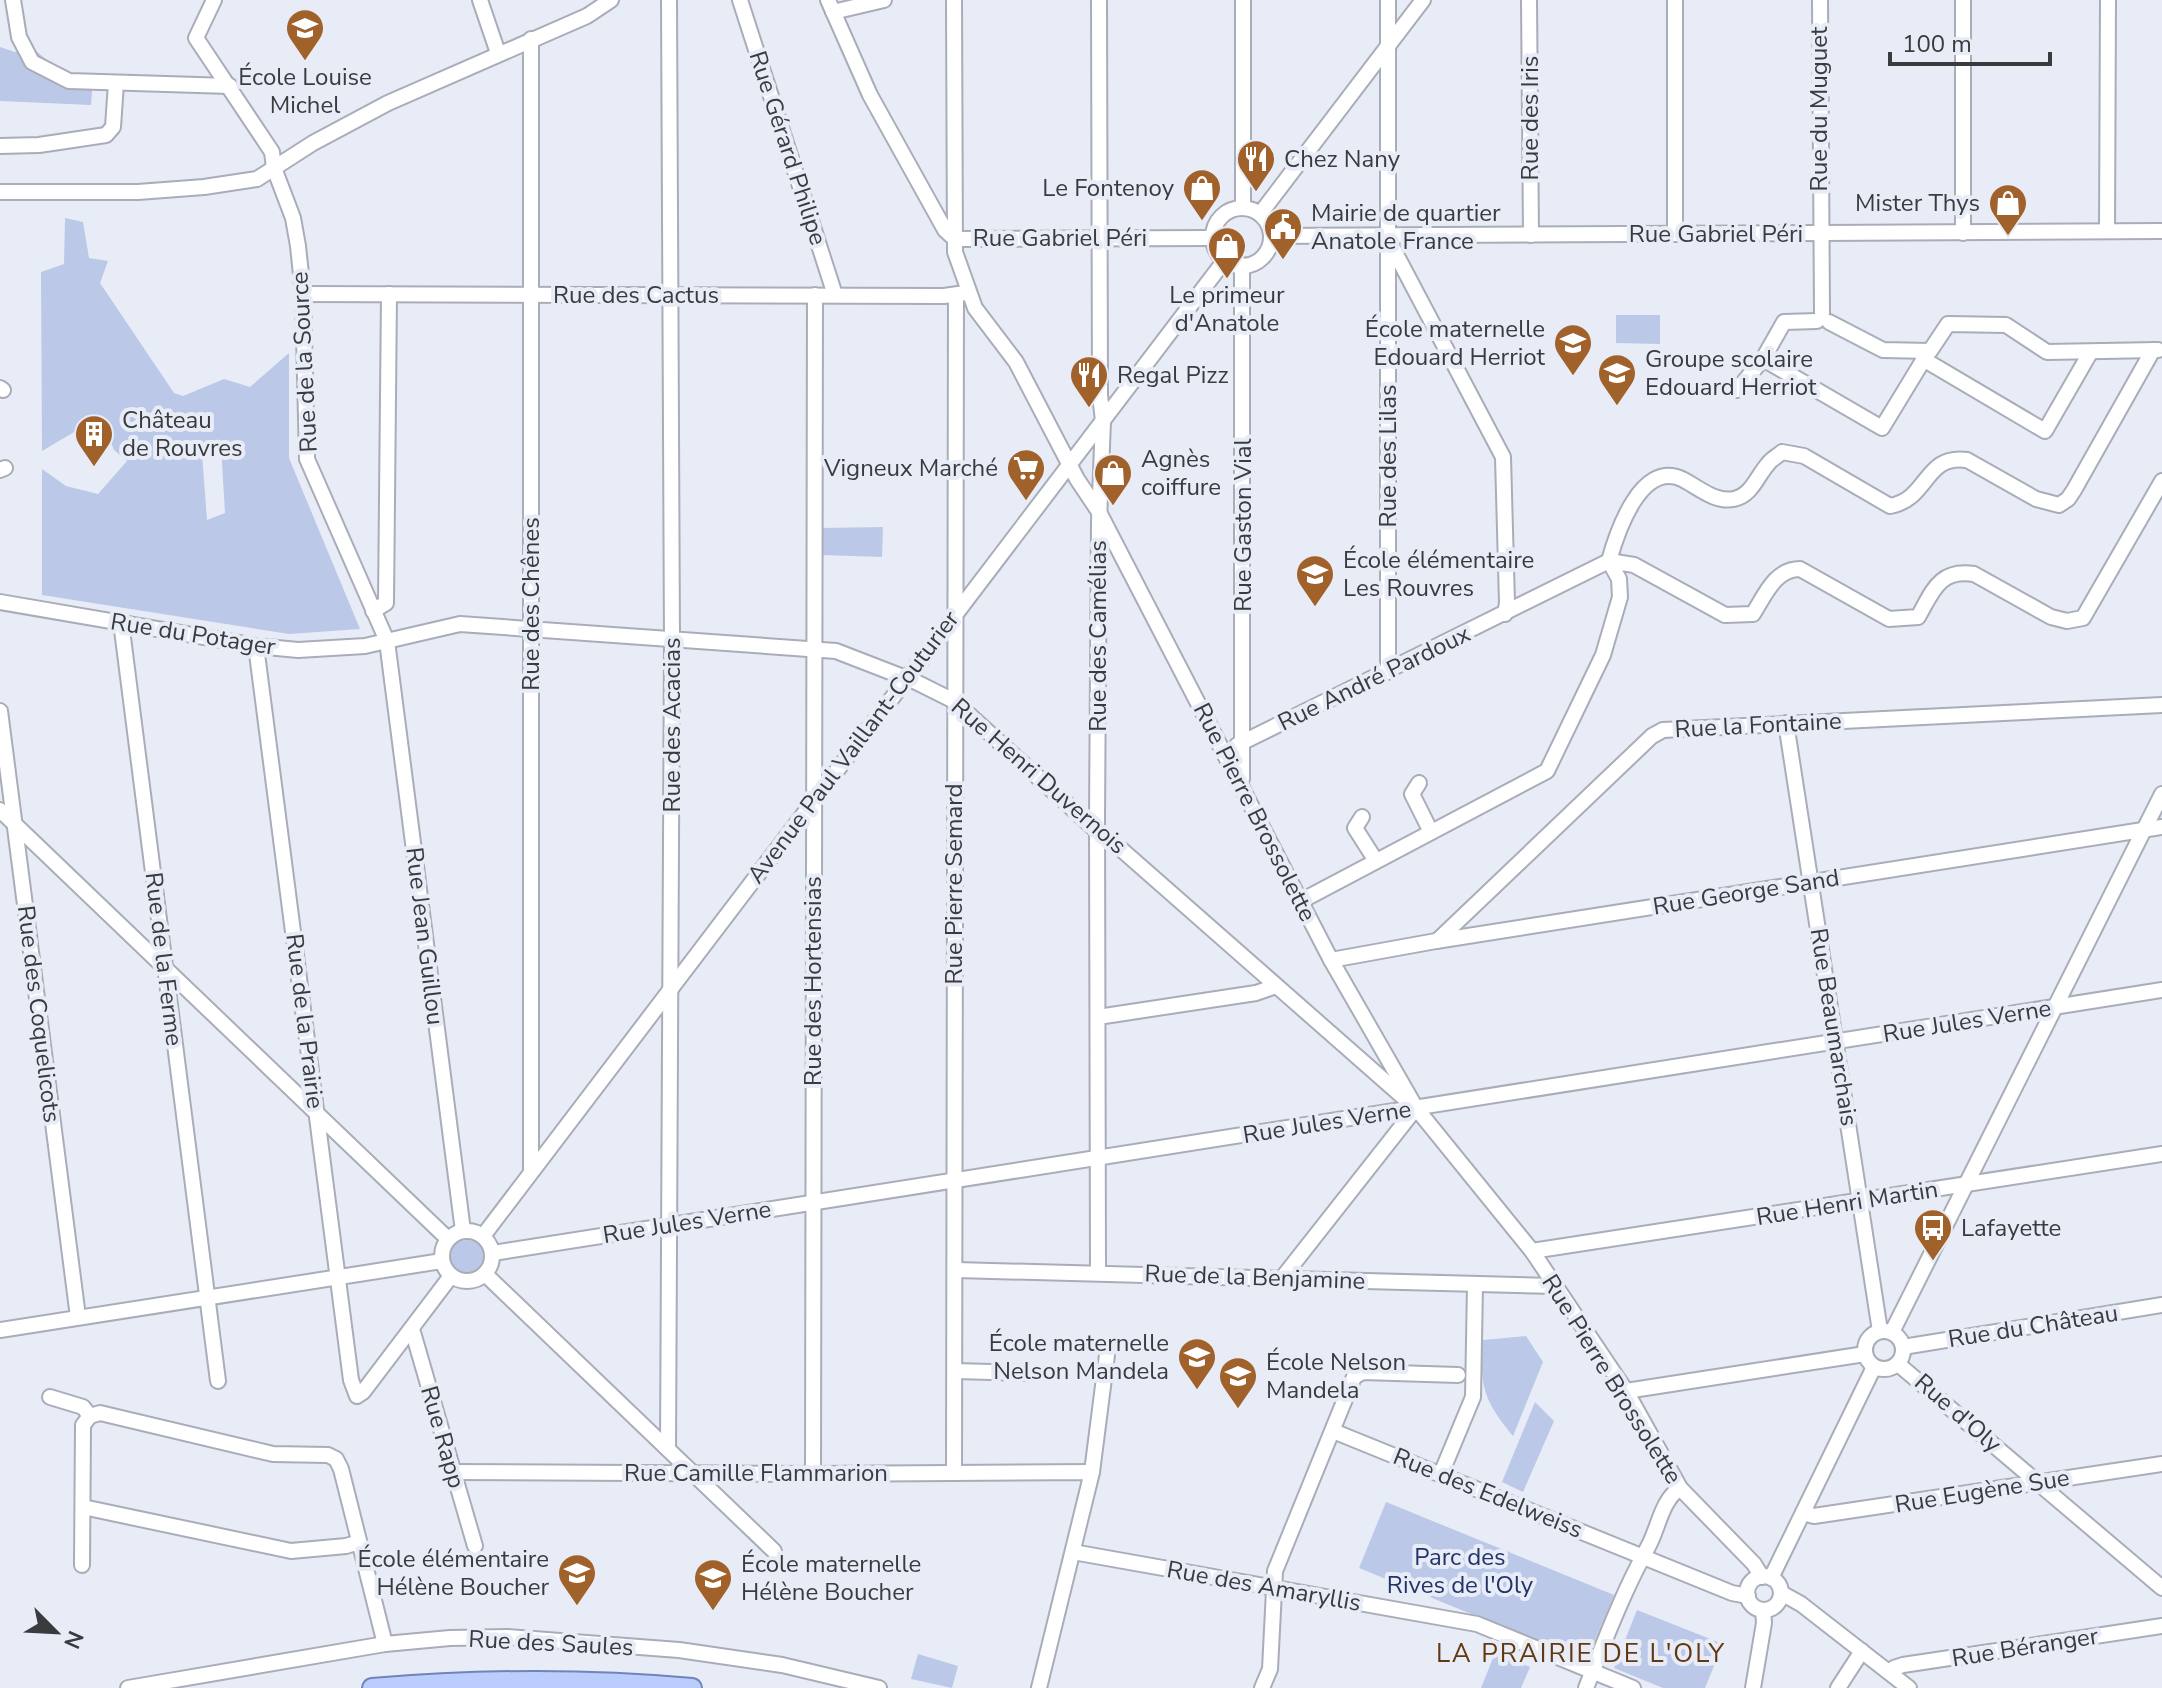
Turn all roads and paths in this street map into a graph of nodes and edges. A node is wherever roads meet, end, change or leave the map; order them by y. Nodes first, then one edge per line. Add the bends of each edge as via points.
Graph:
1 (13, 0) edge
2 (214, 0) edge
3 (480, 0) edge
4 (611, 0) edge
5 (669, 0) edge
6 (740, 0) edge
7 (884, 0) edge
8 (954, 0) edge
9 (1099, 0) edge
10 (1243, 0) edge
11 (1388, 0) edge
12 (1423, 0) edge
13 (1529, 0) edge
14 (1675, 0) edge
15 (1820, 0) edge
16 (1963, 0) edge
17 (2108, 0) edge
18 (830, 6) edge
19 (531, 39) junction
20 (1386, 48) junction
21 (498, 53) junction
22 (116, 83) junction
23 (230, 86) junction
24 (0, 146) edge
25 (274, 168) junction
26 (0, 192) edge
27 (1243, 208) junction
28 (1260, 214) junction
29 (2107, 231) junction
30 (2162, 231) edge
31 (1963, 233) junction
32 (1675, 234) junction
33 (1819, 234) junction
34 (1531, 235) junction
35 (1271, 236) junction
36 (1387, 236) junction
37 (1099, 238) junction
38 (1213, 238) junction
39 (955, 239) junction
40 (1225, 260) junction
41 (1242, 265) junction
42 (1387, 265) junction
43 (1405, 266) junction
44 (303, 294) junction
45 (389, 294) junction
46 (530, 294) junction
47 (962, 294) junction
48 (672, 295) junction
49 (815, 295) junction
50 (835, 295) junction
51 (1823, 319) junction
52 (2157, 350) edge
53 (2090, 353) junction
54 (1927, 355) junction
55 (1763, 359) junction
56 (1737, 390) dead end
57 (1103, 421) junction
58 (1070, 464) junction
59 (2162, 481) edge
60 (1099, 512) junction
61 (1115, 542) junction
62 (1609, 561) junction
63 (1099, 577) junction
64 (0, 602) edge
65 (373, 611) junction
66 (955, 614) junction
67 (1505, 614) junction
68 (121, 622) junction
69 (531, 628) junction
70 (672, 638) junction
71 (387, 641) junction
72 (256, 646) junction
73 (813, 648) junction
74 (1388, 672) junction
75 (907, 678) junction
76 (954, 701) junction
77 (2162, 705) edge
78 (0, 711) edge
79 (1786, 723) junction
80 (1242, 742) junction
81 (1225, 751) junction
82 (1419, 783) dead end
83 (1242, 784) junction
84 (2162, 794) edge
85 (813, 799) junction
86 (0, 810) edge
87 (1362, 817) dead end
88 (14, 823) junction
89 (2162, 827) edge
90 (2145, 829) junction
91 (1097, 831) junction
92 (1431, 832) junction
93 (1376, 861) junction
94 (1811, 882) junction
95 (1301, 901) junction
96 (1436, 941) junction
97 (1331, 960) junction
98 (165, 967) junction
99 (1276, 986) junction
100 (671, 988) junction
101 (2162, 990) edge
102 (2056, 1008) junction
103 (1098, 1017) junction
104 (1835, 1041) junction
105 (1382, 1051) junction
106 (1365, 1064) junction
107 (1416, 1108) junction
108 (316, 1113) junction
109 (2162, 1154) edge
110 (1098, 1158) junction
111 (531, 1170) junction
112 (954, 1180) junction
113 (1966, 1184) junction
114 (1861, 1201) junction
115 (813, 1203) junction
116 (671, 1224) junction
117 (463, 1231) junction
118 (483, 1236) junction
119 (448, 1239) junction
120 (1532, 1251) junction
121 (493, 1253) junction
122 (442, 1261) junction
123 (956, 1270) junction
124 (1098, 1273) junction
125 (485, 1274) junction
126 (337, 1276) junction
127 (451, 1276) junction
128 (1283, 1277) junction
129 (1475, 1285) junction
130 (1555, 1286) junction
131 (208, 1296) junction
132 (2162, 1305) edge
133 (78, 1317) junction
134 (412, 1329) junction
135 (0, 1330) edge
136 (1886, 1332) junction
137 (1108, 1347) dead end
138 (1903, 1347) junction
139 (1865, 1354) junction
140 (1898, 1364) junction
141 (1874, 1367) junction
142 (955, 1371) junction
143 (1026, 1373) dead end
144 (1458, 1375) dead end
145 (218, 1381) dead end
146 (1626, 1391) junction
147 (50, 1397) dead end
148 (90, 1416) junction
149 (1333, 1431) junction
150 (668, 1449) junction
151 (2162, 1464) edge
152 (453, 1472) junction
153 (691, 1472) junction
154 (1092, 1472) junction
155 (954, 1473) junction
156 (813, 1474) junction
157 (1441, 1474) junction
158 (2039, 1483) junction
159 (1680, 1488) junction
160 (83, 1507) junction
161 (1803, 1513) junction
162 (359, 1542) junction
163 (475, 1546) dead end
164 (774, 1551) dead end
165 (1073, 1552) junction
166 (1643, 1555) junction
167 (82, 1565) dead end
168 (1767, 1577) junction
169 (1273, 1587) junction
170 (2162, 1588) edge
171 (1781, 1593) junction
172 (1748, 1596) junction
173 (1763, 1610) junction
174 (2162, 1626) edge
175 (385, 1644) junction
176 (1862, 1651) junction
177 (1593, 1672) junction
178 (1890, 1672) junction
179 (128, 1688) edge
180 (372, 1688) edge
181 (692, 1688) edge
182 (879, 1688) edge
183 (1039, 1688) edge
184 (1262, 1688) edge
185 (1586, 1688) edge
186 (1633, 1688) edge
187 (1753, 1688) edge
188 (1838, 1688) edge
189 (1909, 1688) edge

1 - 22 street via 19,37 32,62 69,81
2 - 23 street, Rue de la Source via 196,38
3 - 21 street
4 - 19 street
5 - 48 street, Rue des Acacias
6 - 50 street, Rue Gérard Philipe
7 - 18 street
8 - 39 street
9 - 37 street, Rue des Camélias
10 - 27 street
11 - 20 street, Rue des Lilas
12 - 20 street
13 - 34 street, Rue des Iris
14 - 32 street
15 - 33 street, Rue du Muguet
16 - 31 street
17 - 29 street
18 - 39 street, Rue Pierre Brossolette via 870,95 945,230
19 - 21 street
19 - 46 street, Rue des Chênes
20 - 28 street
20 - 36 street, Rue des Lilas
21 - 25 street via 388,103
22 - 23 street
22 - 24 street via 113,127 106,135
23 - 25 street, Rue de la Source via 272,152
25 - 26 street via 257,179 204,187
25 - 44 street, Rue de la Source via 293,218
27 - 28 street
27 - 38 street via 1218,220
28 - 35 street
29 - 30 street, Rue Gabriel Péri
29 - 31 street, Rue Gabriel Péri
31 - 33 street, Rue Gabriel Péri
32 - 33 street, Rue Gabriel Péri
32 - 34 street, Rue Gabriel Péri
33 - 51 street, Rue du Muguet
34 - 36 street, Rue Gabriel Péri
35 - 36 street, Rue Gabriel Péri
35 - 41 street via 1259,260
36 - 42 street, Rue des Lilas
36 - 43 street
37 - 38 street, Rue Gabriel Péri
37 - 39 street, Rue Gabriel Péri
37 - 57 street, Rue des Camélias
38 - 40 street
39 - 47 street, Rue Pierre Brossolette
40 - 41 street
40 - 57 street, Avenue Paul Vaillant-Couturier
41 - 80 street, Rue Gaston Vial
42 - 43 street
42 - 74 street, Rue des Lilas
43 - 67 street via 1503,457
44 - 45 street, Rue des Cactus
44 - 65 street, Rue de la Source via 307,459
45 - 46 street, Rue des Cactus
45 - 65 street via 386,603
46 - 48 street, Rue des Cactus
46 - 69 street, Rue des Chênes
47 - 50 street, Rue des Cactus
47 - 58 street, Rue Pierre Brossolette via 1016,362
47 - 66 street, Rue Pierre Semard
48 - 49 street, Rue des Cactus
48 - 70 street, Rue des Acacias
49 - 50 street, Rue des Cactus
49 - 73 street, Rue des Hortensias
51 - 54 street via 1883,350
51 - 55 street via 1784,322
52 - 53 street
52 - 62 street via 2074,490 2059,505 1956,458 1934,468 1913,497 1890,506 1804,456 1782,452 1736,499 1722,500 1680,478 1655,478 1617,531
53 - 54 street via 2047,352 2006,325 1948,324
53 - 54 street via 2045,431
54 - 55 street via 1882,428
55 - 56 street
57 - 58 street, Avenue Paul Vaillant-Couturier
57 - 60 street, Rue des Camélias
58 - 60 street, Rue Pierre Brossolette
58 - 66 street, Avenue Paul Vaillant-Couturier
59 - 62 street via 2097,596 2083,618 2075,621 2051,617 1963,572 1937,584 1918,617 1889,619 1800,569 1778,577 1753,614 1725,615 1634,565
60 - 61 street, Rue Pierre Brossolette
60 - 63 street, Rue des Camélias
61 - 63 street via 1103,547
61 - 81 street, Rue Pierre Brossolette
62 - 67 street, Rue André Pardoux
62 - 92 street via 1619,579 1620,597 1603,655 1547,771
63 - 91 street, Rue des Camélias
64 - 68 street, Rue du Potager
65 - 71 street, Rue de la Source
66 - 75 street, Avenue Paul Vaillant-Couturier
66 - 76 street, Rue Pierre Semard
67 - 74 street, Rue André Pardoux
68 - 72 street, Rue du Potager
68 - 98 street, Rue de la Ferme
69 - 70 street, Rue Henri Duvernois
69 - 71 street, Rue Henri Duvernois via 460,624
69 - 111 street, Rue des Chênes
70 - 73 street, Rue Henri Duvernois
70 - 100 street, Rue des Acacias
71 - 72 street, Rue du Potager via 331,649
71 - 117 street, Rue Jean Guillou
72 - 108 street, Rue de la Prairie
73 - 75 street, Rue Henri Duvernois via 836,651
73 - 85 street, Rue des Hortensias
74 - 80 street, Rue André Pardoux
75 - 76 street, Rue Henri Duvernois
75 - 85 street, Avenue Paul Vaillant-Couturier
76 - 91 street, Rue Henri Duvernois
76 - 112 street, Rue Pierre Semard
77 - 79 street, Rue la Fontaine
78 - 88 street, Rue des Coquelicots
79 - 94 street, Rue Beaumarchais
79 - 96 street, Rue la Fontaine via 1663,730 1652,736
80 - 81 street, Rue André Pardoux
80 - 83 street, Rue Gaston Vial
81 - 83 street, Rue Pierre Brossolette
82 - 92 street via 1412,794
83 - 95 street, Rue Pierre Brossolette
84 - 90 street
85 - 100 street, Avenue Paul Vaillant-Couturier
85 - 115 street, Rue des Hortensias
86 - 88 street
87 - 93 street via 1355,828
88 - 98 street
88 - 133 street, Rue des Coquelicots
89 - 90 street, Rue George Sand
90 - 94 street, Rue George Sand
90 - 102 street
91 - 99 street, Rue Henri Duvernois
91 - 103 street, Rue des Camélias
92 - 93 street
93 - 95 street
94 - 96 street, Rue George Sand
94 - 104 street, Rue Beaumarchais
95 - 97 street, Rue Pierre Brossolette
96 - 97 street, Rue George Sand
97 - 105 street, Rue Pierre Brossolette
98 - 108 street
98 - 131 street, Rue de la Ferme
99 - 103 street
99 - 106 street, Rue Henri Duvernois
100 - 111 street, Avenue Paul Vaillant-Couturier
100 - 116 street, Rue des Acacias
101 - 102 street, Rue Jules Verne
102 - 104 street, Rue Jules Verne
102 - 113 street
103 - 110 street, Rue des Camélias
104 - 107 street, Rue Jules Verne
104 - 114 street, Rue Beaumarchais
105 - 106 street via 1378,1062
105 - 107 street, Rue Pierre Brossolette
106 - 107 street, Rue Henri Duvernois
107 - 110 street, Rue Jules Verne
107 - 120 street, Rue Pierre Brossolette
107 - 128 street
108 - 119 street
108 - 126 street, Rue de la Prairie
109 - 113 street, Rue Henri Martin
110 - 112 street, Rue Jules Verne
110 - 124 street, Rue des Camélias
111 - 118 street, Avenue Paul Vaillant-Couturier
112 - 115 street, Rue Jules Verne
112 - 123 street, Rue Pierre Semard
113 - 114 street, Rue Henri Martin
113 - 136 street
114 - 120 street, Rue Henri Martin
114 - 136 street, Rue Beaumarchais
115 - 116 street, Rue Jules Verne
115 - 156 street, Rue des Hortensias
116 - 121 street, Rue Jules Verne
116 - 150 street, Rue des Acacias
117 - 118 street
117 - 119 street
118 - 121 street
119 - 122 street
120 - 130 street, Rue Pierre Brossolette
121 - 125 street
122 - 126 street
122 - 127 street
123 - 124 street, Rue de la Benjamine
123 - 142 street, Rue Pierre Semard
124 - 128 street, Rue de la Benjamine
125 - 127 street via 472,1281
125 - 150 street
126 - 131 street
126 - 134 street, Rue de la Prairie via 357,1396
127 - 134 street
128 - 129 street, Rue de la Benjamine
129 - 130 street, Rue de la Benjamine
129 - 157 street via 1473,1397
130 - 146 street, Rue Pierre Brossolette
131 - 133 street
131 - 145 street, Rue de la Ferme
132 - 138 street, Rue du Château
133 - 135 street
134 - 152 street, Rue Rapp
136 - 138 street via 1898,1336
136 - 139 street via 1870,1337
137 - 154 street
138 - 140 street
139 - 141 street
139 - 146 street
140 - 141 street
140 - 158 street, Rue d'Oly
141 - 161 street
142 - 143 street
142 - 155 street, Rue Pierre Semard
144 - 149 street via 1363,1372 1354,1377
146 - 159 street, Rue Pierre Brossolette
147 - 148 street via 83,1407
148 - 160 street via 83,1425
148 - 162 street via 100,1413 273,1454 328,1455 341,1469
149 - 157 street, Rue des Edelweiss
149 - 169 street
150 - 153 street
151 - 158 street, Rue Eugène Sue
152 - 153 street, Rue Camille Flammarion
152 - 163 street, Rue Rapp
153 - 156 street, Rue Camille Flammarion
153 - 164 street
154 - 155 street, Rue Camille Flammarion
154 - 165 street
155 - 156 street, Rue Camille Flammarion
157 - 166 street, Rue des Edelweiss
158 - 161 street, Rue Eugène Sue via 1814,1516
158 - 170 street, Rue d'Oly
159 - 166 street via 1670,1495
159 - 168 street, Rue Pierre Brossolette
160 - 162 street via 291,1551
160 - 167 street
161 - 168 street
162 - 175 street
165 - 169 street, Rue des Amaryllis
165 - 183 street
166 - 172 street, Rue des Edelweiss
166 - 177 street
168 - 171 street
168 - 172 street via 1751,1583
169 - 177 street, Rue des Amaryllis via 1477,1624
169 - 184 street via 1270,1669
171 - 173 street via 1773,1607
171 - 176 street
172 - 173 street
173 - 187 street
174 - 178 street, Rue Béranger via 1903,1665
175 - 179 street, Rue des Saules
175 - 182 street, Rue des Saules via 507,1637 679,1650 782,1665
176 - 178 street
176 - 188 street
177 - 185 street
177 - 186 street, Rue des Amaryllis
178 - 189 street
180 - 181 main road via 550,1679

